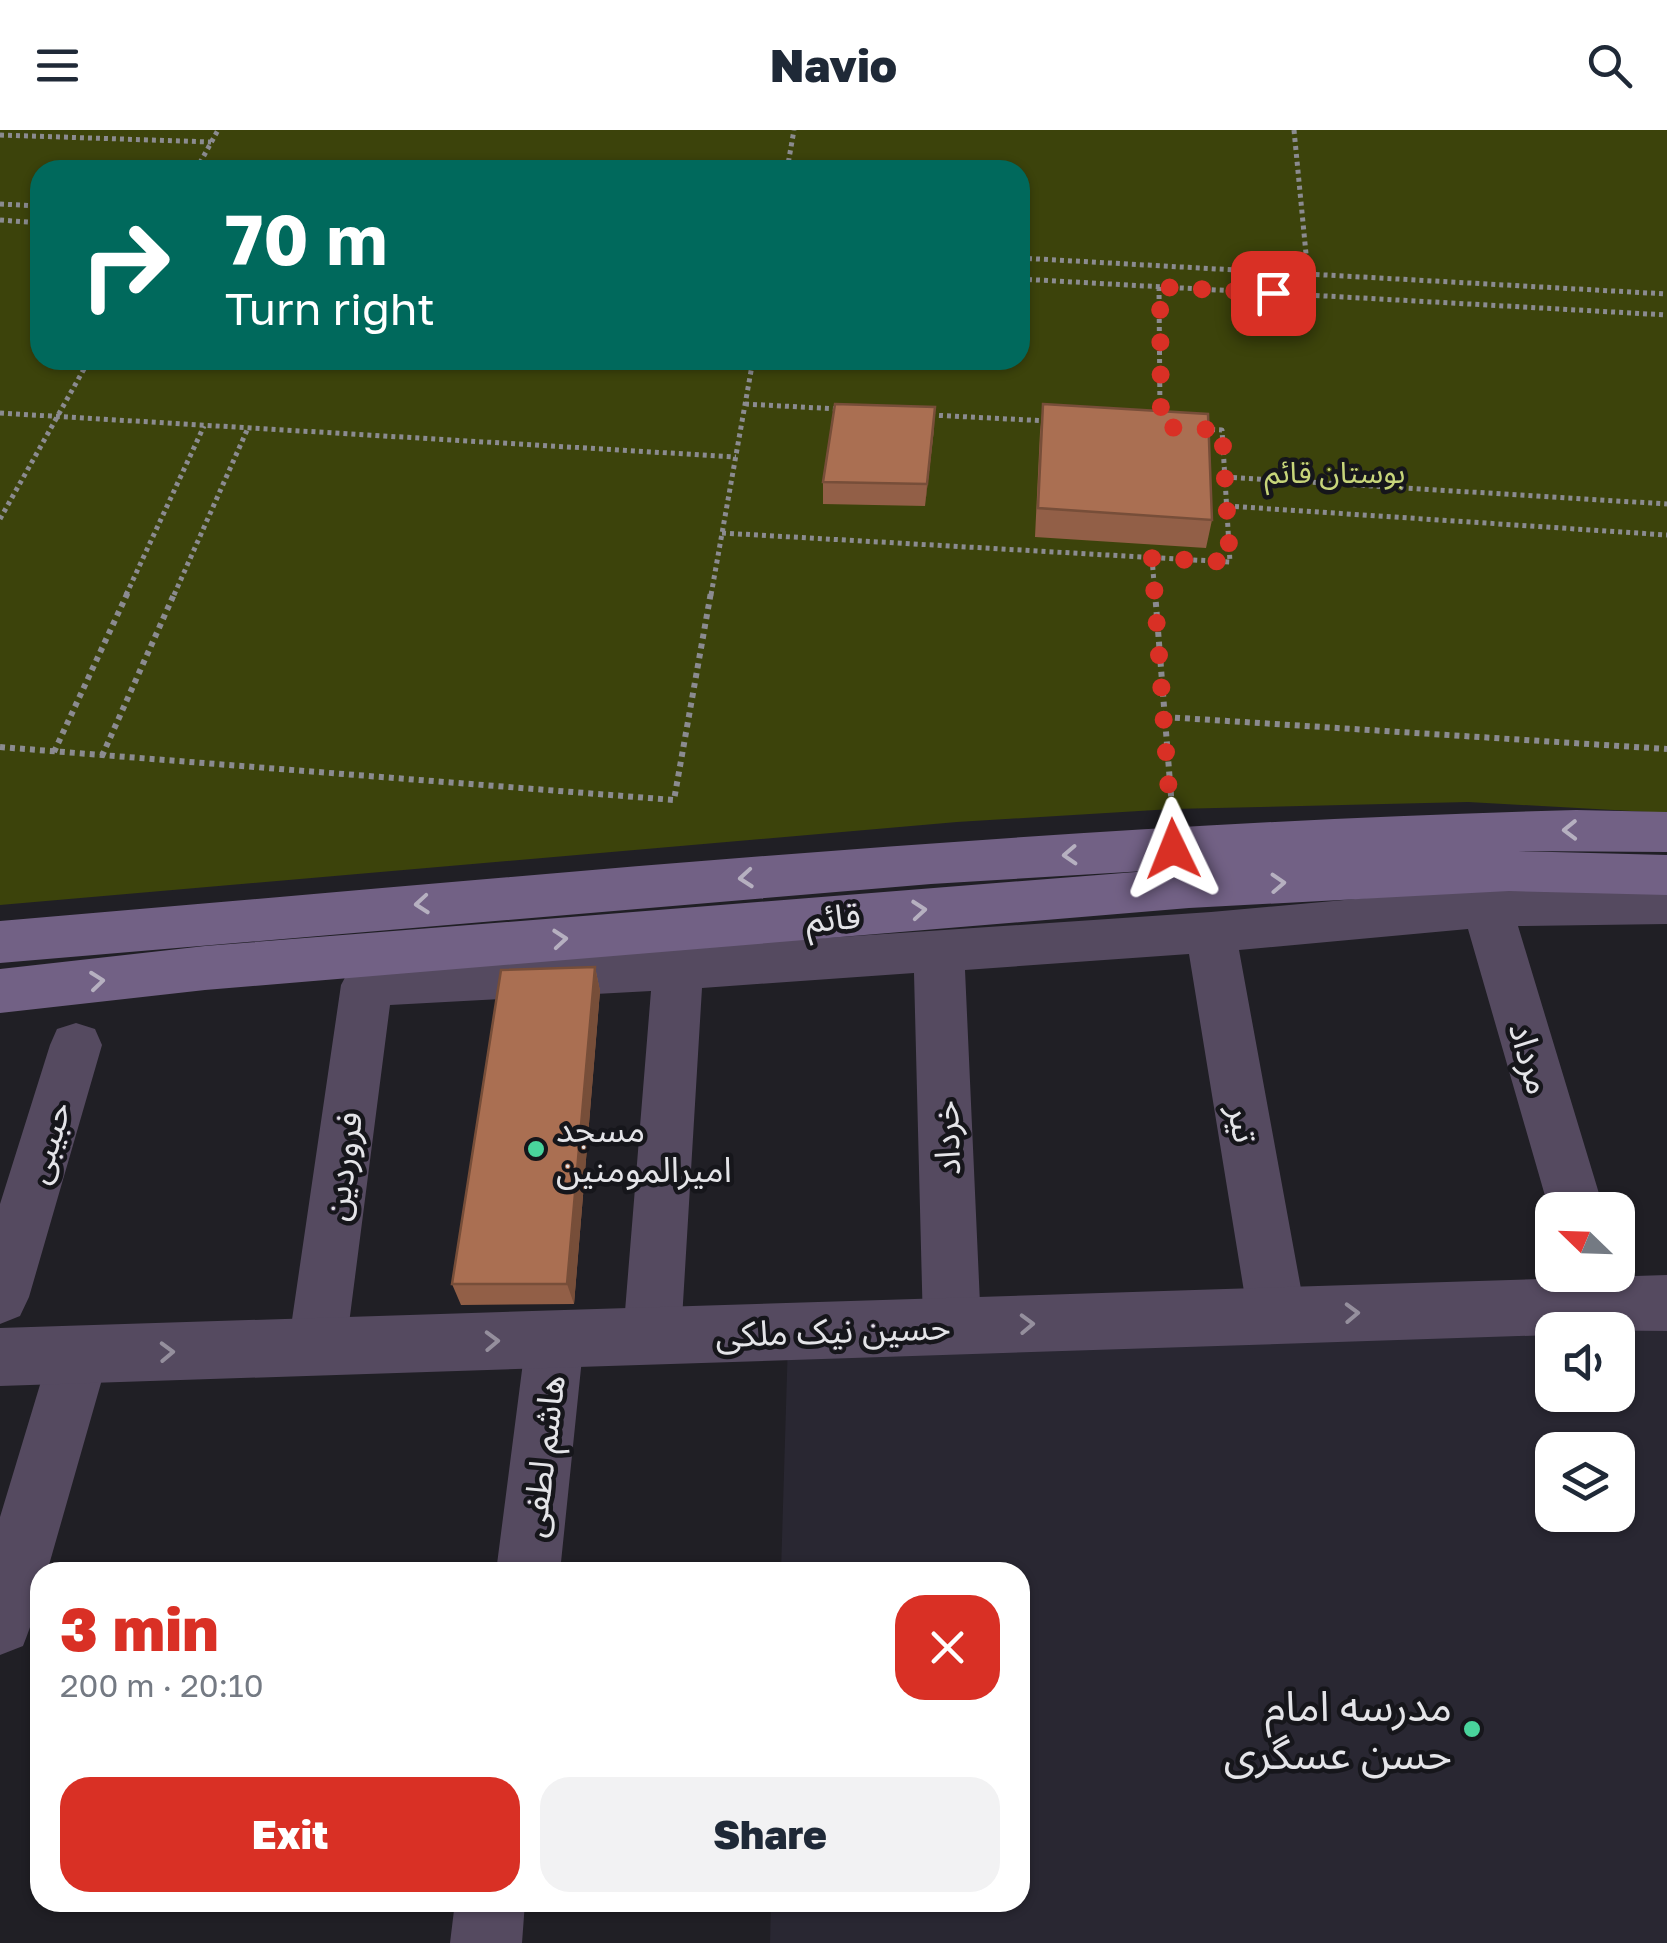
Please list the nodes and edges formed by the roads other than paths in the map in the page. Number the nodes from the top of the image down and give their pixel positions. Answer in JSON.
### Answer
{"nodes":[{"id":1,"x":1667,"y":832,"type":"edge"},
{"id":2,"x":1667,"y":875,"type":"edge"},
{"id":3,"x":1667,"y":904,"type":"edge"},
{"id":4,"x":1487,"y":907,"type":"junction"},
{"id":5,"x":1211,"y":932,"type":"junction"},
{"id":6,"x":0,"y":942,"type":"edge"},
{"id":7,"x":939,"y":950,"type":"junction"},
{"id":8,"x":678,"y":969,"type":"junction"},
{"id":9,"x":0,"y":991,"type":"edge"},
{"id":10,"x":76,"y":1044,"type":"dead end"},
{"id":11,"x":1571,"y":1192,"type":"edge"},
{"id":12,"x":1574,"y":1292,"type":"edge"},
{"id":13,"x":1609,"y":1292,"type":"edge"},
{"id":14,"x":0,"y":1296,"type":"edge"},
{"id":15,"x":1667,"y":1303,"type":"edge"},
{"id":16,"x":1277,"y":1316,"type":"junction"},
{"id":17,"x":952,"y":1326,"type":"junction"},
{"id":18,"x":652,"y":1336,"type":"junction"},
{"id":19,"x":555,"y":1339,"type":"junction"},
{"id":20,"x":317,"y":1347,"type":"junction"},
{"id":21,"x":79,"y":1354,"type":"junction"},
{"id":22,"x":0,"y":1357,"type":"edge"},
{"id":23,"x":529,"y":1562,"type":"edge"},
{"id":24,"x":0,"y":1624,"type":"edge"},
{"id":25,"x":489,"y":1912,"type":"edge"},
{"id":26,"x":486,"y":1943,"type":"edge"}],
"edges":[{"from":1,"to":6,"type":"main road","name":"قائم","one_way":true},
{"from":9,"to":2,"type":"main road","name":"قائم","one_way":true},
{"from":3,"to":4,"type":"street"},
{"from":4,"to":5,"type":"street"},
{"from":4,"to":11,"type":"street","name":"مرداد"},
{"from":5,"to":7,"type":"street"},
{"from":5,"to":16,"type":"street","name":"تیر"},
{"from":7,"to":8,"type":"street"},
{"from":7,"to":17,"type":"street","name":"خرداد"},
{"from":8,"to":18,"type":"street"},
{"from":8,"to":20,"type":"street","name":"فروردین"},
{"from":10,"to":14,"type":"street","name":"حبیبی"},
{"from":16,"to":12,"type":"street","name":"حسین نیک ملکی","one_way":true},
{"from":13,"to":15,"type":"street","name":"حسین نیک ملکی"},
{"from":17,"to":16,"type":"street","name":"حسین نیک ملکی","one_way":true},
{"from":17,"to":18,"type":"street","name":"حسین نیک ملکی"},
{"from":18,"to":19,"type":"street","name":"حسین نیک ملکی"},
{"from":20,"to":19,"type":"street","name":"حسین نیک ملکی","one_way":true},
{"from":19,"to":23,"type":"street","name":"هاشم لطفی"},
{"from":21,"to":20,"type":"street","name":"حسین نیک ملکی","one_way":true},
{"from":21,"to":22,"type":"street","name":"حسین نیک ملکی"},
{"from":21,"to":24,"type":"street"},
{"from":25,"to":26,"type":"street"}]}
